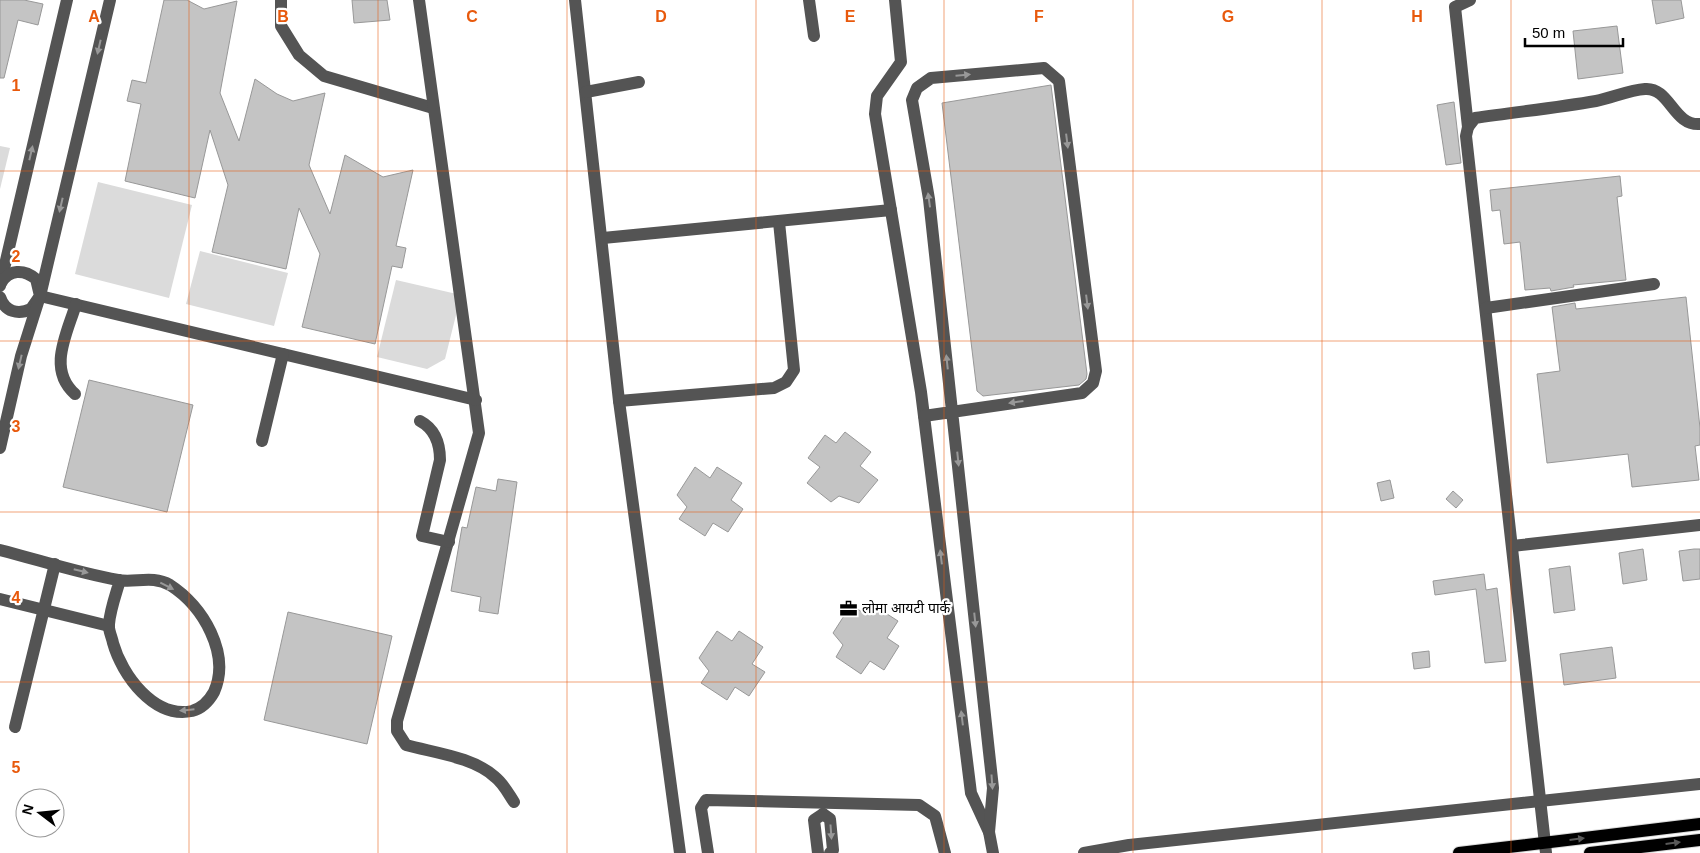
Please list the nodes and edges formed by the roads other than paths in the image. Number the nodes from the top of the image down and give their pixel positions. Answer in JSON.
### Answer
{"nodes":[{"id":1,"x":68,"y":0,"type":"edge"},
{"id":2,"x":110,"y":0,"type":"edge"},
{"id":3,"x":281,"y":0,"type":"edge"},
{"id":4,"x":419,"y":0,"type":"edge"},
{"id":5,"x":575,"y":0,"type":"edge"},
{"id":6,"x":809,"y":0,"type":"edge"},
{"id":7,"x":895,"y":0,"type":"edge"},
{"id":8,"x":1470,"y":0,"type":"edge"},
{"id":9,"x":814,"y":36,"type":"dead end"},
{"id":10,"x":639,"y":82,"type":"dead end"},
{"id":11,"x":586,"y":92,"type":"junction"},
{"id":12,"x":433,"y":108,"type":"junction"},
{"id":13,"x":1700,"y":124,"type":"edge"},
{"id":14,"x":1468,"y":127,"type":"junction"},
{"id":15,"x":892,"y":210,"type":"junction"},
{"id":16,"x":779,"y":222,"type":"junction"},
{"id":17,"x":603,"y":238,"type":"junction"},
{"id":18,"x":1654,"y":284,"type":"dead end"},
{"id":19,"x":0,"y":286,"type":"edge"},
{"id":20,"x":40,"y":296,"type":"junction"},
{"id":21,"x":0,"y":297,"type":"edge"},
{"id":22,"x":76,"y":304,"type":"junction"},
{"id":23,"x":1486,"y":308,"type":"junction"},
{"id":24,"x":283,"y":354,"type":"junction"},
{"id":25,"x":75,"y":394,"type":"dead end"},
{"id":26,"x":476,"y":400,"type":"junction"},
{"id":27,"x":619,"y":401,"type":"junction"},
{"id":28,"x":952,"y":410,"type":"junction"},
{"id":29,"x":924,"y":416,"type":"junction"},
{"id":30,"x":420,"y":421,"type":"dead end"},
{"id":31,"x":262,"y":441,"type":"dead end"},
{"id":32,"x":0,"y":448,"type":"edge"},
{"id":33,"x":1700,"y":526,"type":"edge"},
{"id":34,"x":449,"y":542,"type":"junction"},
{"id":35,"x":1512,"y":546,"type":"junction"},
{"id":36,"x":0,"y":550,"type":"edge"},
{"id":37,"x":55,"y":564,"type":"junction"},
{"id":38,"x":120,"y":580,"type":"junction"},
{"id":39,"x":0,"y":599,"type":"edge"},
{"id":40,"x":44,"y":610,"type":"junction"},
{"id":41,"x":109,"y":626,"type":"junction"},
{"id":42,"x":15,"y":727,"type":"dead end"},
{"id":43,"x":1700,"y":784,"type":"edge"},
{"id":44,"x":514,"y":802,"type":"dead end"},
{"id":45,"x":1540,"y":802,"type":"junction"},
{"id":46,"x":823,"y":808,"type":"junction"},
{"id":47,"x":1700,"y":824,"type":"edge"},
{"id":48,"x":989,"y":832,"type":"junction"},
{"id":49,"x":1700,"y":840,"type":"edge"},
{"id":50,"x":1545,"y":848,"type":"edge"},
{"id":51,"x":680,"y":853,"type":"edge"},
{"id":52,"x":708,"y":853,"type":"edge"},
{"id":53,"x":818,"y":853,"type":"edge"},
{"id":54,"x":830,"y":853,"type":"edge"},
{"id":55,"x":945,"y":853,"type":"edge"},
{"id":56,"x":993,"y":853,"type":"edge"},
{"id":57,"x":1084,"y":853,"type":"edge"},
{"id":58,"x":1459,"y":853,"type":"edge"},
{"id":59,"x":1590,"y":853,"type":"edge"}],
"edges":[{"from":19,"to":1,"type":"street","one_way":true},
{"from":2,"to":20,"type":"street","one_way":true},
{"from":3,"to":12,"type":"street"},
{"from":4,"to":12,"type":"street"},
{"from":5,"to":11,"type":"street"},
{"from":6,"to":9,"type":"street"},
{"from":7,"to":15,"type":"street"},
{"from":8,"to":14,"type":"street"},
{"from":10,"to":11,"type":"street"},
{"from":11,"to":17,"type":"street"},
{"from":12,"to":26,"type":"street"},
{"from":13,"to":14,"type":"street"},
{"from":14,"to":23,"type":"street"},
{"from":15,"to":16,"type":"street"},
{"from":15,"to":29,"type":"street"},
{"from":16,"to":17,"type":"street"},
{"from":16,"to":27,"type":"street"},
{"from":17,"to":27,"type":"street"},
{"from":18,"to":23,"type":"street"},
{"from":19,"to":20,"type":"street"},
{"from":20,"to":21,"type":"street"},
{"from":20,"to":22,"type":"street"},
{"from":20,"to":32,"type":"street","one_way":true},
{"from":22,"to":24,"type":"street"},
{"from":22,"to":25,"type":"street"},
{"from":23,"to":35,"type":"street"},
{"from":24,"to":26,"type":"street"},
{"from":24,"to":31,"type":"street"},
{"from":26,"to":34,"type":"street"},
{"from":27,"to":51,"type":"street"},
{"from":28,"to":28,"type":"street","one_way":true},
{"from":28,"to":29,"type":"street"},
{"from":28,"to":48,"type":"street","one_way":true},
{"from":48,"to":29,"type":"street","one_way":true},
{"from":30,"to":34,"type":"street"},
{"from":33,"to":35,"type":"street"},
{"from":34,"to":44,"type":"street"},
{"from":35,"to":45,"type":"street"},
{"from":36,"to":37,"type":"street"},
{"from":37,"to":38,"type":"street","one_way":true},
{"from":37,"to":40,"type":"street"},
{"from":38,"to":41,"type":"street"},
{"from":38,"to":41,"type":"street","one_way":true},
{"from":39,"to":40,"type":"street"},
{"from":40,"to":41,"type":"street"},
{"from":40,"to":42,"type":"street"},
{"from":43,"to":45,"type":"street"},
{"from":45,"to":50,"type":"street"},
{"from":45,"to":57,"type":"street"},
{"from":46,"to":52,"type":"street"},
{"from":46,"to":53,"type":"street"},
{"from":46,"to":54,"type":"street","one_way":true},
{"from":46,"to":55,"type":"street"},
{"from":50,"to":47,"type":"main road","one_way":true},
{"from":48,"to":56,"type":"street"},
{"from":59,"to":49,"type":"main road","one_way":true},
{"from":50,"to":58,"type":"main road"}]}
